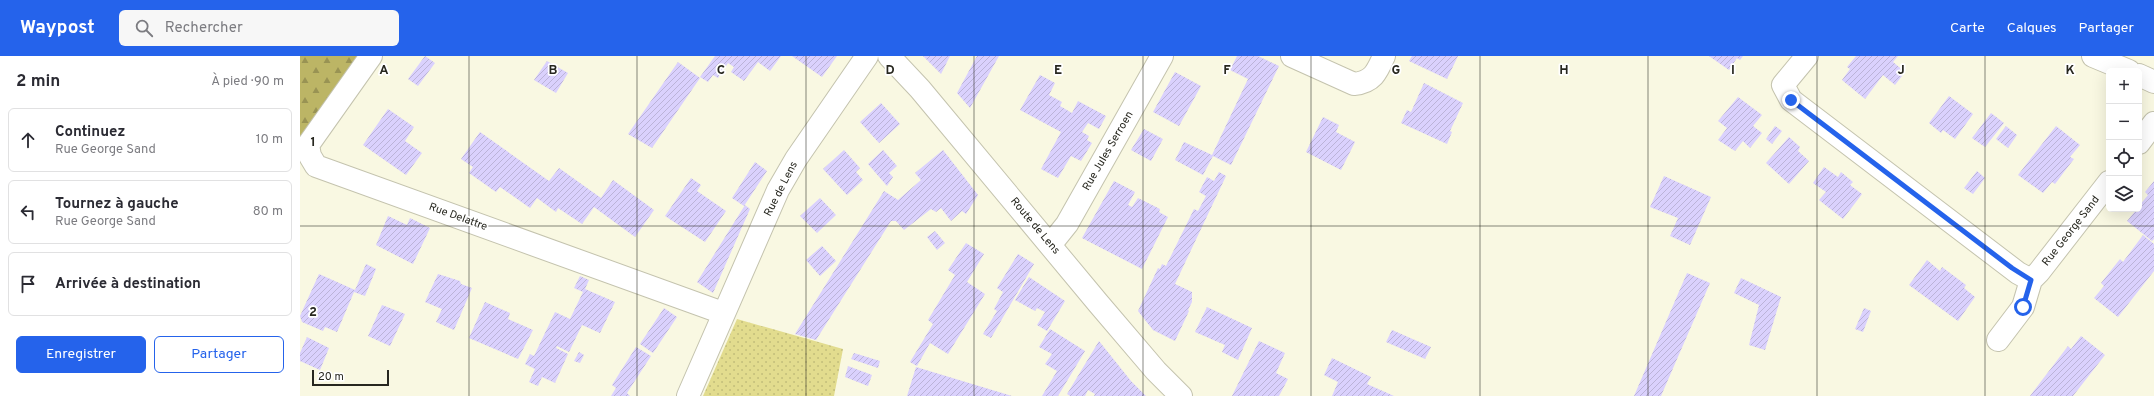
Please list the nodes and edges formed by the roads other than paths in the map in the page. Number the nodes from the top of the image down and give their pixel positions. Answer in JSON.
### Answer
{"nodes":[{"id":1,"x":371,"y":56,"type":"edge"},
{"id":2,"x":867,"y":56,"type":"edge"},
{"id":3,"x":888,"y":56,"type":"edge"},
{"id":4,"x":1162,"y":56,"type":"edge"},
{"id":5,"x":1292,"y":56,"type":"edge"},
{"id":6,"x":1384,"y":56,"type":"edge"},
{"id":7,"x":1807,"y":56,"type":"edge"},
{"id":8,"x":2093,"y":56,"type":"edge"},
{"id":9,"x":2122,"y":68,"type":"edge"},
{"id":10,"x":2142,"y":76,"type":"edge"},
{"id":11,"x":2154,"y":82,"type":"edge"},
{"id":12,"x":2154,"y":123,"type":"edge"},
{"id":13,"x":2141,"y":140,"type":"edge"},
{"id":14,"x":2106,"y":186,"type":"edge"},
{"id":15,"x":1051,"y":244,"type":"junction"},
{"id":16,"x":2031,"y":280,"type":"junction"},
{"id":17,"x":723,"y":313,"type":"junction"},
{"id":18,"x":1998,"y":340,"type":"dead end"},
{"id":19,"x":688,"y":396,"type":"edge"},
{"id":20,"x":1181,"y":396,"type":"edge"}],
"edges":[{"from":1,"to":17,"type":"street","name":"Rue Delattre"},
{"from":2,"to":17,"type":"street","name":"Rue de Lens"},
{"from":3,"to":15,"type":"street","name":"Route de Lens"},
{"from":4,"to":15,"type":"street","name":"Rue Jules Serroen"},
{"from":5,"to":6,"type":"street"},
{"from":7,"to":16,"type":"street"},
{"from":8,"to":9,"type":"street"},
{"from":10,"to":11,"type":"street"},
{"from":12,"to":13,"type":"street"},
{"from":14,"to":16,"type":"street","name":"Rue George Sand"},
{"from":15,"to":20,"type":"street","name":"Route de Lens"},
{"from":16,"to":18,"type":"street","name":"Rue George Sand"},
{"from":17,"to":19,"type":"street","name":"Rue de Lens"}]}
